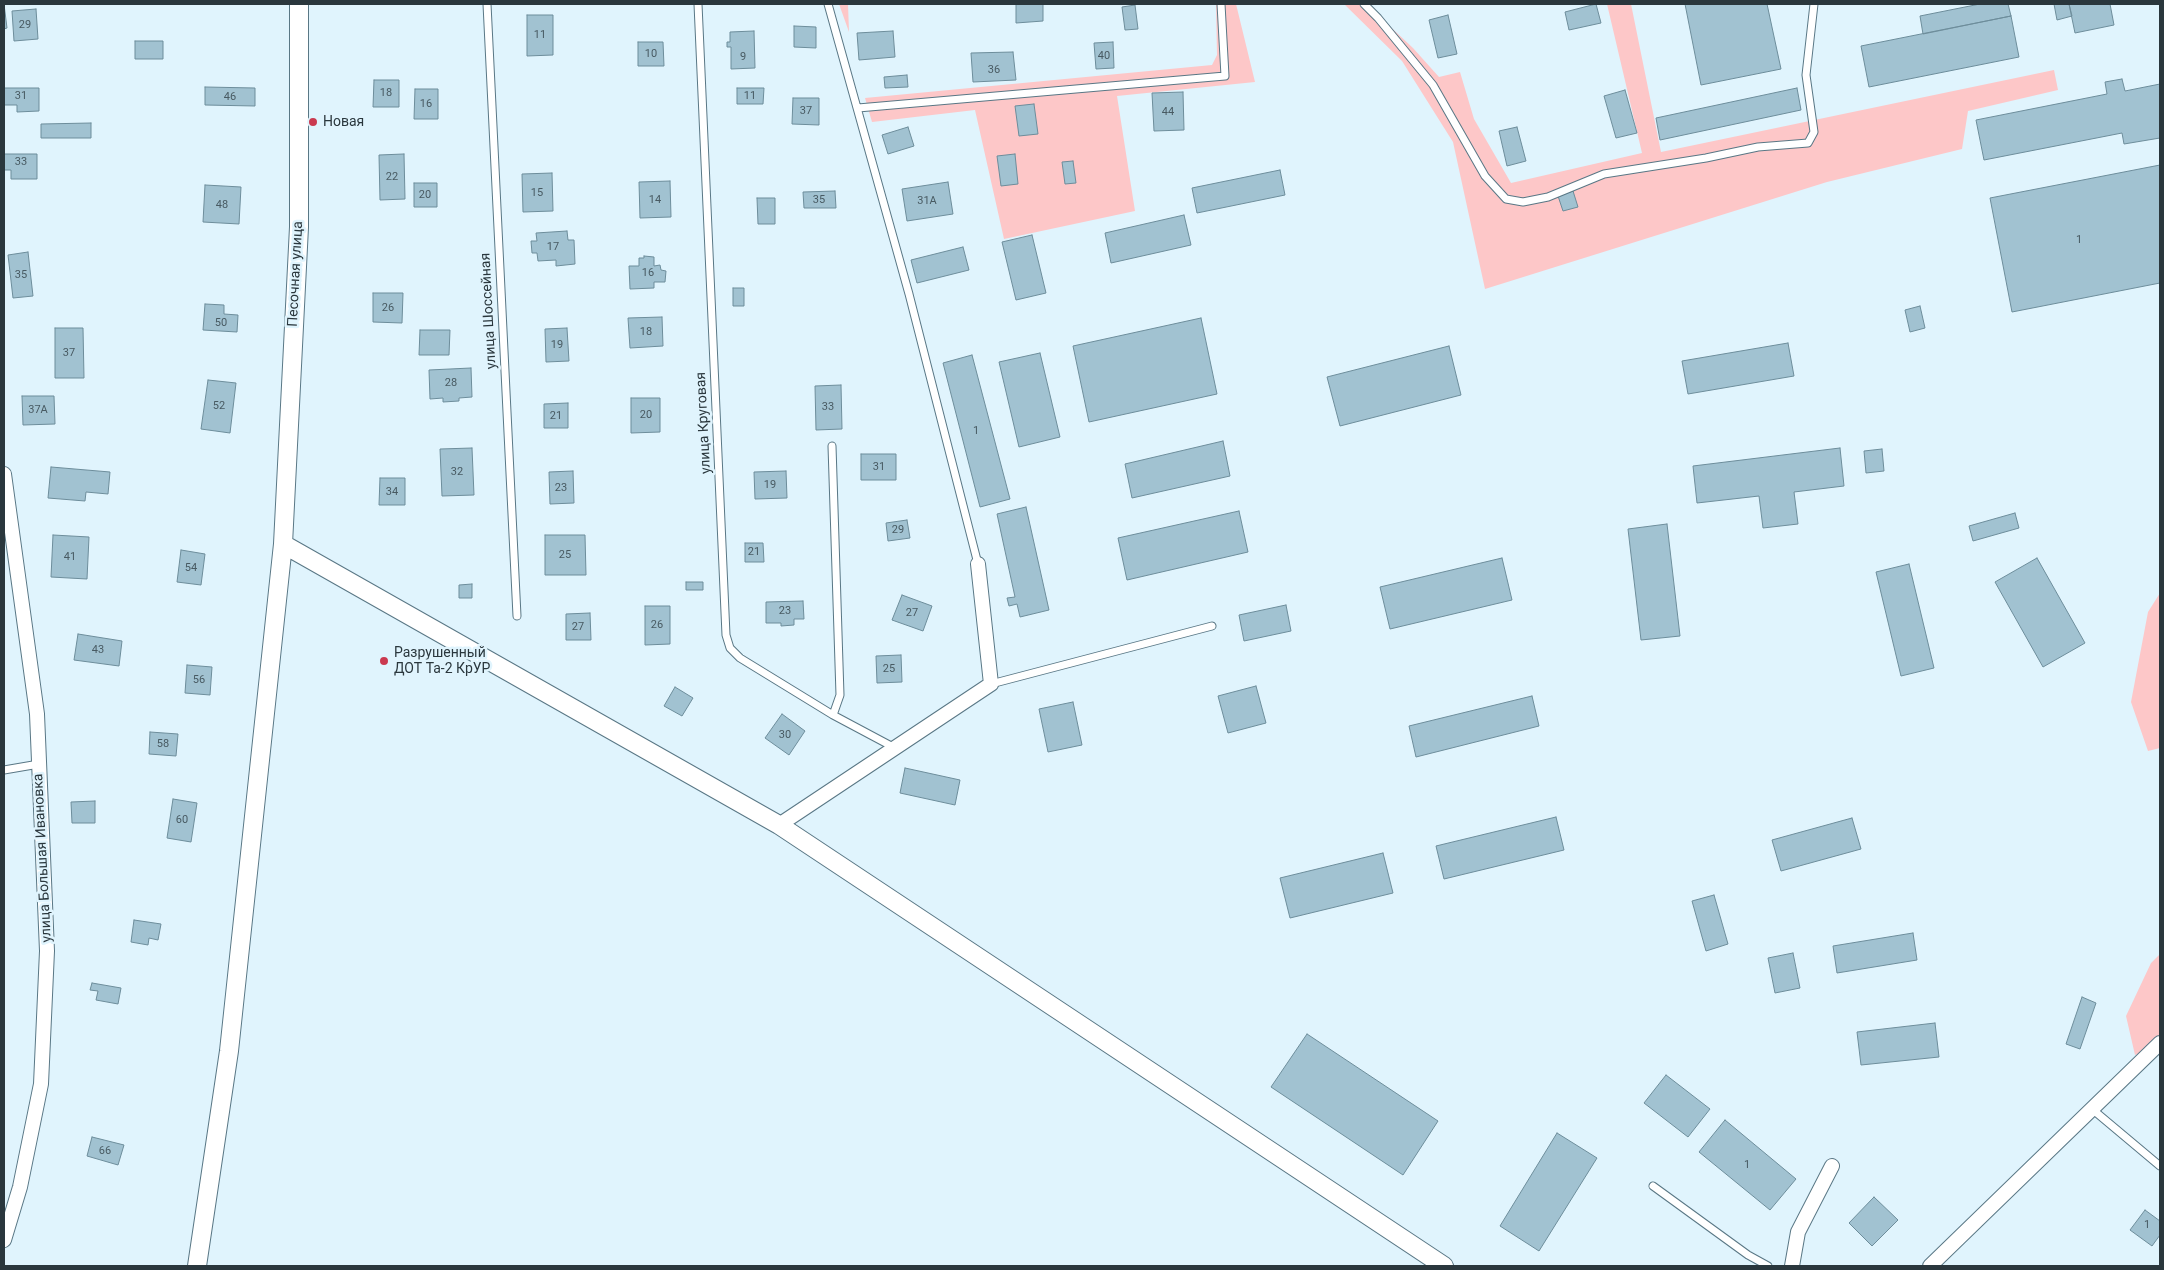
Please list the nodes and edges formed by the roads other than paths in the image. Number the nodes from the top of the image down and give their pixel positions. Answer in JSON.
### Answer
{"nodes":[{"id":1,"x":299,"y":4,"type":"edge"},
{"id":2,"x":487,"y":4,"type":"edge"},
{"id":3,"x":698,"y":4,"type":"edge"},
{"id":4,"x":828,"y":4,"type":"edge"},
{"id":5,"x":1221,"y":4,"type":"edge"},
{"id":6,"x":1364,"y":4,"type":"edge"},
{"id":7,"x":1814,"y":4,"type":"edge"},
{"id":8,"x":858,"y":108,"type":"junction"},
{"id":9,"x":832,"y":446,"type":"dead end"},
{"id":10,"x":4,"y":474,"type":"edge"},
{"id":11,"x":283,"y":544,"type":"junction"},
{"id":12,"x":978,"y":564,"type":"joint"},
{"id":13,"x":517,"y":616,"type":"dead end"},
{"id":14,"x":1212,"y":626,"type":"dead end"},
{"id":15,"x":991,"y":684,"type":"junction"},
{"id":16,"x":833,"y":716,"type":"junction"},
{"id":17,"x":895,"y":748,"type":"junction"},
{"id":18,"x":39,"y":764,"type":"junction"},
{"id":19,"x":4,"y":770,"type":"edge"},
{"id":20,"x":778,"y":825,"type":"junction"},
{"id":21,"x":2160,"y":1043,"type":"edge"},
{"id":22,"x":2092,"y":1109,"type":"junction"},
{"id":23,"x":1832,"y":1166,"type":"dead end"},
{"id":24,"x":2160,"y":1166,"type":"edge"},
{"id":25,"x":1653,"y":1186,"type":"dead end"},
{"id":26,"x":4,"y":1240,"type":"edge"},
{"id":27,"x":197,"y":1266,"type":"edge"},
{"id":28,"x":1444,"y":1266,"type":"edge"},
{"id":29,"x":1768,"y":1266,"type":"edge"},
{"id":30,"x":1792,"y":1266,"type":"edge"},
{"id":31,"x":1930,"y":1266,"type":"edge"}],
"edges":[{"from":1,"to":11,"type":"street","name":"Песочная улица"},
{"from":2,"to":13,"type":"lane","name":"улица Шоссейная"},
{"from":3,"to":16,"type":"lane","name":"улица Круговая"},
{"from":4,"to":8,"type":"lane"},
{"from":5,"to":8,"type":"lane"},
{"from":6,"to":7,"type":"lane"},
{"from":8,"to":12,"type":"lane"},
{"from":9,"to":16,"type":"lane"},
{"from":10,"to":18,"type":"street","name":"улица Большая Ивановка"},
{"from":11,"to":20,"type":"street"},
{"from":11,"to":27,"type":"street","name":"Песочная улица"},
{"from":12,"to":15,"type":"street"},
{"from":14,"to":15,"type":"lane"},
{"from":15,"to":17,"type":"street"},
{"from":16,"to":17,"type":"lane","name":"улица Круговая"},
{"from":17,"to":20,"type":"street"},
{"from":18,"to":19,"type":"lane"},
{"from":18,"to":26,"type":"street","name":"улица Большая Ивановка"},
{"from":20,"to":28,"type":"street"},
{"from":21,"to":22,"type":"street"},
{"from":22,"to":24,"type":"lane"},
{"from":22,"to":31,"type":"street"},
{"from":23,"to":30,"type":"street"},
{"from":25,"to":29,"type":"lane"}]}
